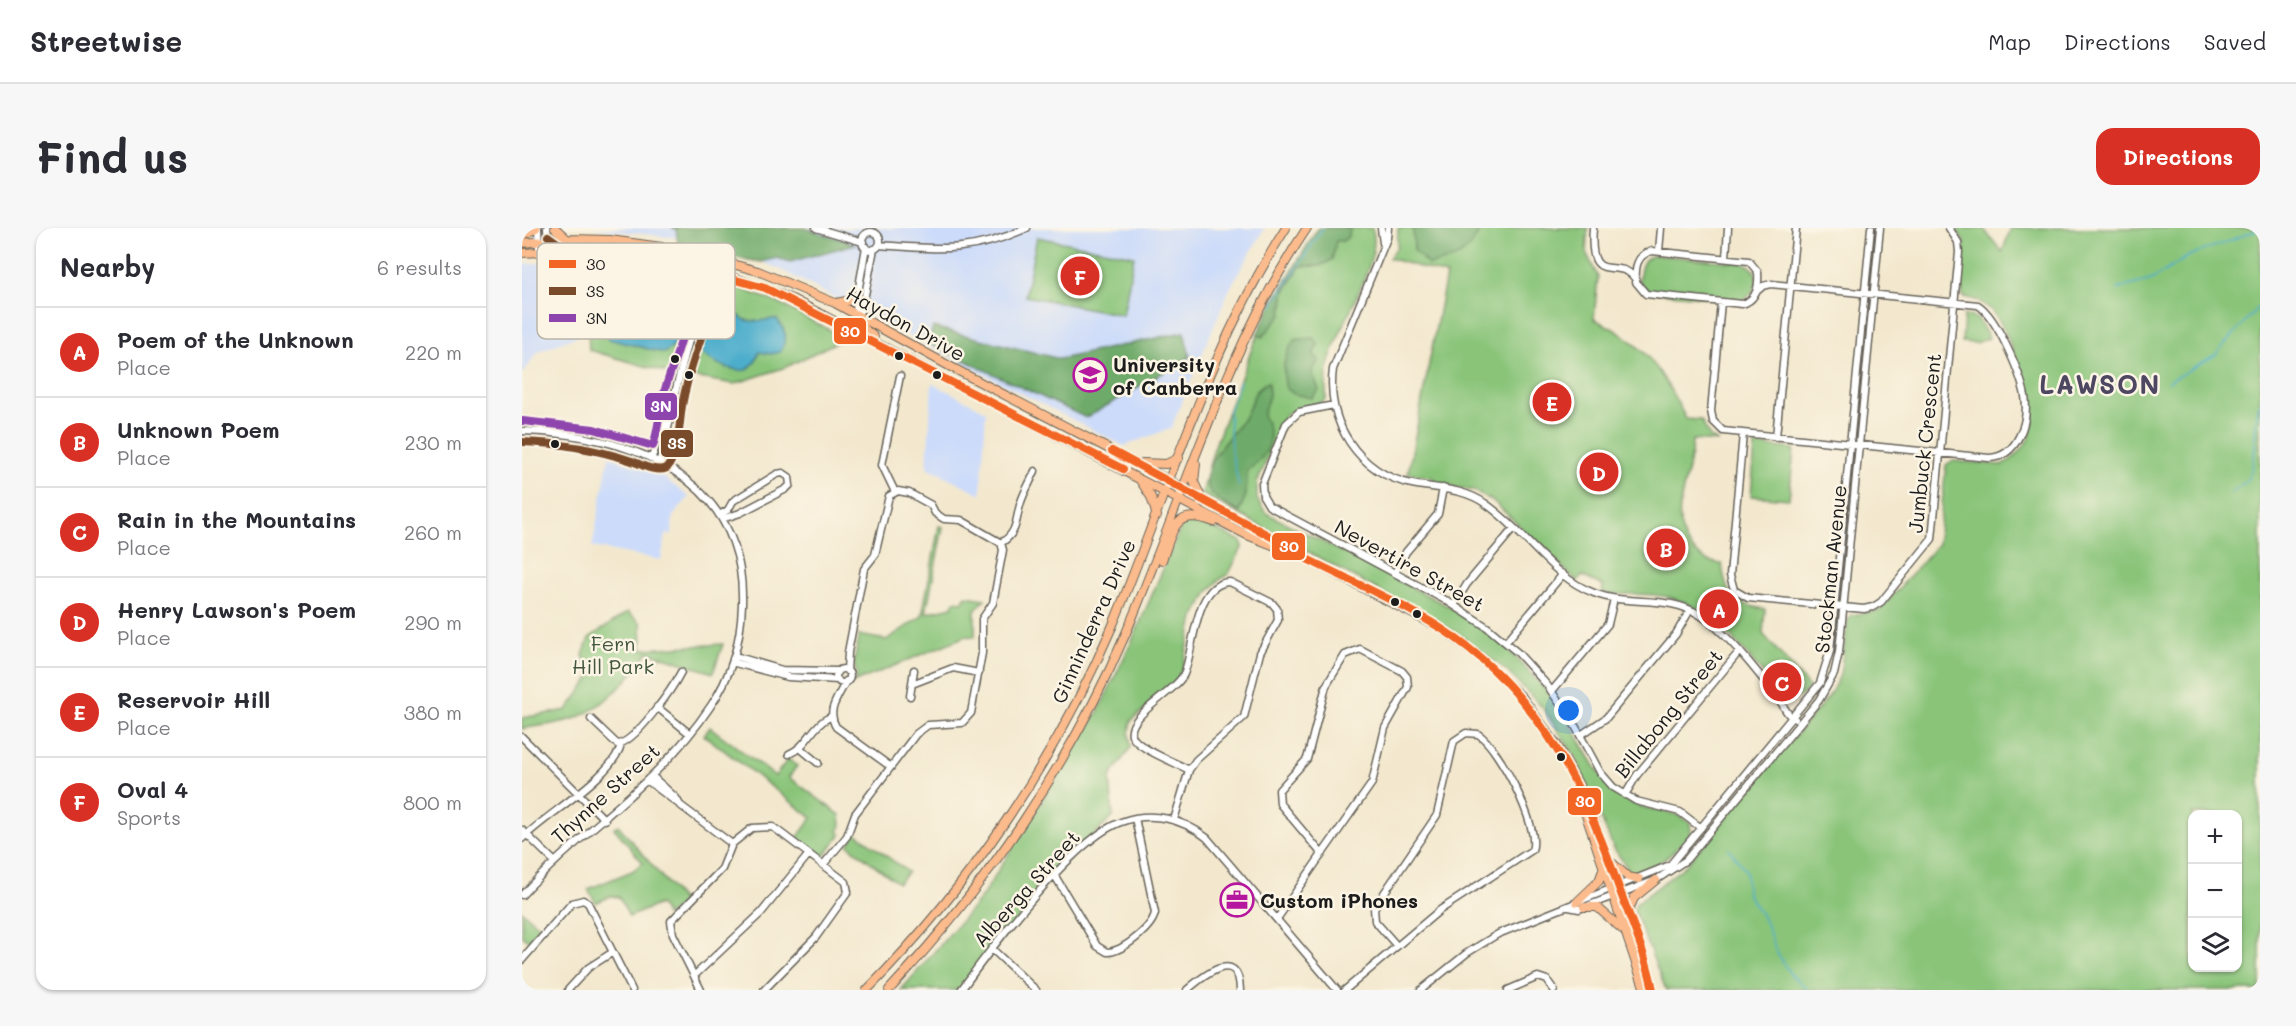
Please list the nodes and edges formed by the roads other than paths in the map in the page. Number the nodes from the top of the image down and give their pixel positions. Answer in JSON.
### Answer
{"nodes":[{"id":1,"x":527,"y":228,"type":"edge"},
{"id":2,"x":537,"y":228,"type":"edge"},
{"id":3,"x":547,"y":228,"type":"edge"},
{"id":4,"x":555,"y":228,"type":"edge"},
{"id":5,"x":816,"y":228,"type":"edge"},
{"id":6,"x":1027,"y":228,"type":"edge"},
{"id":7,"x":1286,"y":228,"type":"edge"},
{"id":8,"x":1306,"y":228,"type":"edge"},
{"id":9,"x":1381,"y":228,"type":"edge"},
{"id":10,"x":1388,"y":228,"type":"edge"},
{"id":11,"x":1593,"y":228,"type":"edge"},
{"id":12,"x":1661,"y":228,"type":"edge"},
{"id":13,"x":1728,"y":228,"type":"edge"},
{"id":14,"x":1796,"y":228,"type":"edge"},
{"id":15,"x":1871,"y":228,"type":"edge"},
{"id":16,"x":1880,"y":228,"type":"edge"},
{"id":17,"x":1950,"y":228,"type":"edge"},
{"id":18,"x":522,"y":234,"type":"edge"},
{"id":19,"x":879,"y":236,"type":"junction"},
{"id":20,"x":568,"y":239,"type":"junction"},
{"id":21,"x":548,"y":240,"type":"junction"},
{"id":22,"x":539,"y":241,"type":"junction"},
{"id":23,"x":864,"y":242,"type":"junction"},
{"id":24,"x":522,"y":243,"type":"edge"},
{"id":25,"x":548,"y":243,"type":"edge"},
{"id":26,"x":632,"y":243,"type":"edge"},
{"id":27,"x":1383,"y":243,"type":"junction"},
{"id":28,"x":900,"y":246,"type":"junction"},
{"id":29,"x":877,"y":247,"type":"junction"},
{"id":30,"x":1659,"y":251,"type":"junction"},
{"id":31,"x":537,"y":252,"type":"edge"},
{"id":32,"x":522,"y":253,"type":"edge"},
{"id":33,"x":1726,"y":258,"type":"junction"},
{"id":34,"x":1637,"y":263,"type":"junction"},
{"id":35,"x":735,"y":264,"type":"edge"},
{"id":36,"x":1624,"y":270,"type":"junction"},
{"id":37,"x":1758,"y":274,"type":"junction"},
{"id":38,"x":735,"y":277,"type":"edge"},
{"id":39,"x":738,"y":278,"type":"junction"},
{"id":40,"x":735,"y":279,"type":"edge"},
{"id":41,"x":1636,"y":280,"type":"junction"},
{"id":42,"x":1771,"y":284,"type":"junction"},
{"id":43,"x":1790,"y":286,"type":"junction"},
{"id":44,"x":1757,"y":291,"type":"junction"},
{"id":45,"x":1864,"y":293,"type":"junction"},
{"id":46,"x":1873,"y":294,"type":"junction"},
{"id":47,"x":857,"y":299,"type":"junction"},
{"id":48,"x":1721,"y":302,"type":"junction"},
{"id":49,"x":1955,"y":302,"type":"junction"},
{"id":50,"x":835,"y":303,"type":"junction"},
{"id":51,"x":857,"y":315,"type":"junction"},
{"id":52,"x":836,"y":322,"type":"junction"},
{"id":53,"x":690,"y":339,"type":"edge"},
{"id":54,"x":896,"y":353,"type":"junction"},
{"id":55,"x":900,"y":376,"type":"dead end"},
{"id":56,"x":672,"y":404,"type":"junction"},
{"id":57,"x":1334,"y":405,"type":"junction"},
{"id":58,"x":522,"y":431,"type":"edge"},
{"id":59,"x":1743,"y":434,"type":"junction"},
{"id":60,"x":1776,"y":438,"type":"junction"},
{"id":61,"x":1850,"y":445,"type":"junction"},
{"id":62,"x":1859,"y":445,"type":"junction"},
{"id":63,"x":1199,"y":451,"type":"junction"},
{"id":64,"x":1940,"y":453,"type":"junction"},
{"id":65,"x":652,"y":457,"type":"junction"},
{"id":66,"x":1127,"y":458,"type":"junction"},
{"id":67,"x":1179,"y":458,"type":"junction"},
{"id":68,"x":660,"y":460,"type":"junction"},
{"id":69,"x":1035,"y":471,"type":"dead end"},
{"id":70,"x":1135,"y":476,"type":"junction"},
{"id":71,"x":1170,"y":481,"type":"junction"},
{"id":72,"x":1184,"y":488,"type":"junction"},
{"id":73,"x":1443,"y":488,"type":"junction"},
{"id":74,"x":753,"y":489,"type":"junction"},
{"id":75,"x":1166,"y":491,"type":"junction"},
{"id":76,"x":895,"y":492,"type":"junction"},
{"id":77,"x":1201,"y":497,"type":"junction"},
{"id":78,"x":1180,"y":498,"type":"junction"},
{"id":79,"x":760,"y":502,"type":"junction"},
{"id":80,"x":1157,"y":516,"type":"junction"},
{"id":81,"x":720,"y":517,"type":"junction"},
{"id":82,"x":1514,"y":528,"type":"junction"},
{"id":83,"x":1246,"y":535,"type":"junction"},
{"id":84,"x":1001,"y":543,"type":"junction"},
{"id":85,"x":1301,"y":556,"type":"junction"},
{"id":86,"x":1395,"y":573,"type":"junction"},
{"id":87,"x":1563,"y":574,"type":"junction"},
{"id":88,"x":1614,"y":599,"type":"junction"},
{"id":89,"x":1454,"y":605,"type":"junction"},
{"id":90,"x":1839,"y":606,"type":"junction"},
{"id":91,"x":1690,"y":610,"type":"junction"},
{"id":92,"x":1125,"y":635,"type":"junction"},
{"id":93,"x":1506,"y":642,"type":"junction"},
{"id":94,"x":1738,"y":653,"type":"junction"},
{"id":95,"x":733,"y":659,"type":"junction"},
{"id":96,"x":842,"y":670,"type":"junction"},
{"id":97,"x":914,"y":670,"type":"dead end"},
{"id":98,"x":681,"y":672,"type":"dead end"},
{"id":99,"x":781,"y":673,"type":"junction"},
{"id":100,"x":979,"y":673,"type":"junction"},
{"id":101,"x":841,"y":680,"type":"junction"},
{"id":102,"x":912,"y":684,"type":"junction"},
{"id":103,"x":1552,"y":691,"type":"junction"},
{"id":104,"x":910,"y":696,"type":"dead end"},
{"id":105,"x":1780,"y":701,"type":"junction"},
{"id":106,"x":657,"y":707,"type":"junction"},
{"id":107,"x":1798,"y":711,"type":"junction"},
{"id":108,"x":830,"y":717,"type":"junction"},
{"id":109,"x":1792,"y":718,"type":"junction"},
{"id":110,"x":591,"y":719,"type":"dead end"},
{"id":111,"x":1802,"y":720,"type":"junction"},
{"id":112,"x":690,"y":734,"type":"junction"},
{"id":113,"x":1581,"y":735,"type":"junction"},
{"id":114,"x":522,"y":737,"type":"edge"},
{"id":115,"x":621,"y":744,"type":"junction"},
{"id":116,"x":801,"y":749,"type":"junction"},
{"id":117,"x":789,"y":754,"type":"dead end"},
{"id":118,"x":818,"y":763,"type":"dead end"},
{"id":119,"x":891,"y":767,"type":"junction"},
{"id":120,"x":1190,"y":770,"type":"junction"},
{"id":121,"x":1575,"y":778,"type":"junction"},
{"id":122,"x":650,"y":779,"type":"junction"},
{"id":123,"x":578,"y":793,"type":"junction"},
{"id":124,"x":1625,"y":795,"type":"junction"},
{"id":125,"x":1135,"y":818,"type":"junction"},
{"id":126,"x":605,"y":820,"type":"junction"},
{"id":127,"x":1174,"y":820,"type":"junction"},
{"id":128,"x":1701,"y":828,"type":"junction"},
{"id":129,"x":524,"y":834,"type":"edge"},
{"id":130,"x":732,"y":844,"type":"junction"},
{"id":131,"x":809,"y":854,"type":"junction"},
{"id":132,"x":1322,"y":854,"type":"junction"},
{"id":133,"x":1609,"y":860,"type":"junction"},
{"id":134,"x":555,"y":862,"type":"junction"},
{"id":135,"x":823,"y":865,"type":"junction"},
{"id":136,"x":1603,"y":870,"type":"junction"},
{"id":137,"x":1055,"y":876,"type":"junction"},
{"id":138,"x":1639,"y":879,"type":"junction"},
{"id":139,"x":1656,"y":880,"type":"junction"},
{"id":140,"x":1620,"y":890,"type":"junction"},
{"id":141,"x":1611,"y":893,"type":"junction"},
{"id":142,"x":522,"y":895,"type":"edge"},
{"id":143,"x":1580,"y":904,"type":"junction"},
{"id":144,"x":1628,"y":914,"type":"junction"},
{"id":145,"x":1277,"y":919,"type":"junction"},
{"id":146,"x":1623,"y":930,"type":"junction"},
{"id":147,"x":1397,"y":946,"type":"junction"},
{"id":148,"x":992,"y":949,"type":"junction"},
{"id":149,"x":613,"y":952,"type":"junction"},
{"id":150,"x":522,"y":960,"type":"edge"},
{"id":151,"x":695,"y":975,"type":"junction"},
{"id":152,"x":568,"y":990,"type":"edge"},
{"id":153,"x":632,"y":990,"type":"edge"},
{"id":154,"x":701,"y":990,"type":"edge"},
{"id":155,"x":764,"y":990,"type":"edge"},
{"id":156,"x":867,"y":990,"type":"edge"},
{"id":157,"x":889,"y":990,"type":"edge"},
{"id":158,"x":961,"y":990,"type":"edge"},
{"id":159,"x":1036,"y":990,"type":"edge"},
{"id":160,"x":1186,"y":990,"type":"edge"},
{"id":161,"x":1240,"y":990,"type":"edge"},
{"id":162,"x":1337,"y":990,"type":"edge"},
{"id":163,"x":1345,"y":990,"type":"edge"},
{"id":164,"x":1421,"y":990,"type":"edge"},
{"id":165,"x":1508,"y":990,"type":"edge"},
{"id":166,"x":1554,"y":990,"type":"edge"},
{"id":167,"x":1645,"y":990,"type":"edge"},
{"id":168,"x":1653,"y":990,"type":"edge"}],
"edges":[{"from":1,"to":18,"type":"main road"},
{"from":2,"to":18,"type":"main road"},
{"from":2,"to":22,"type":"street"},
{"from":3,"to":21,"type":"street"},
{"from":4,"to":20,"type":"main road"},
{"from":5,"to":23,"type":"street"},
{"from":6,"to":28,"type":"street"},
{"from":7,"to":67,"type":"main road","name":"Ginninderra Drive"},
{"from":8,"to":63,"type":"main road","name":"Ginninderra Drive"},
{"from":9,"to":27,"type":"street"},
{"from":10,"to":27,"type":"street"},
{"from":11,"to":36,"type":"street"},
{"from":12,"to":30,"type":"street"},
{"from":13,"to":33,"type":"street"},
{"from":14,"to":43,"type":"street"},
{"from":15,"to":45,"type":"street","name":"Stockman Avenue"},
{"from":16,"to":46,"type":"street","name":"Stockman Avenue"},
{"from":17,"to":49,"type":"street","name":"Jumbuck Crescent"},
{"from":19,"to":23,"type":"street"},
{"from":19,"to":28,"type":"street"},
{"from":19,"to":29,"type":"street"},
{"from":20,"to":21,"type":"main road","name":"Haydon Drive"},
{"from":20,"to":26,"type":"main road","name":"Haydon Drive"},
{"from":21,"to":22,"type":"main road","name":"Haydon Drive"},
{"from":21,"to":25,"type":"street"},
{"from":22,"to":24,"type":"main road","name":"Haydon Drive"},
{"from":23,"to":29,"type":"street"},
{"from":23,"to":47,"type":"street"},
{"from":27,"to":57,"type":"street"},
{"from":28,"to":29,"type":"street"},
{"from":29,"to":51,"type":"street"},
{"from":30,"to":33,"type":"street"},
{"from":30,"to":34,"type":"street"},
{"from":31,"to":32,"type":"main road","name":"Haydon Drive"},
{"from":33,"to":37,"type":"street"},
{"from":34,"to":36,"type":"street"},
{"from":34,"to":41,"type":"street"},
{"from":35,"to":50,"type":"main road","name":"Haydon Drive"},
{"from":36,"to":41,"type":"street"},
{"from":37,"to":42,"type":"street"},
{"from":37,"to":44,"type":"street"},
{"from":38,"to":39,"type":"main road","name":"Haydon Drive"},
{"from":39,"to":40,"type":"main road"},
{"from":39,"to":52,"type":"main road","name":"Haydon Drive"},
{"from":41,"to":48,"type":"street"},
{"from":42,"to":43,"type":"street"},
{"from":42,"to":44,"type":"street"},
{"from":43,"to":45,"type":"street"},
{"from":43,"to":60,"type":"street"},
{"from":44,"to":48,"type":"street"},
{"from":45,"to":46,"type":"street"},
{"from":45,"to":61,"type":"street","name":"Stockman Avenue"},
{"from":46,"to":49,"type":"street"},
{"from":46,"to":62,"type":"street","name":"Stockman Avenue"},
{"from":47,"to":50,"type":"main road"},
{"from":47,"to":51,"type":"street"},
{"from":48,"to":59,"type":"street"},
{"from":49,"to":64,"type":"street","name":"Jumbuck Crescent"},
{"from":49,"to":64,"type":"street"},
{"from":50,"to":51,"type":"main road","name":"Haydon Drive"},
{"from":51,"to":52,"type":"main road"},
{"from":51,"to":54,"type":"main road"},
{"from":51,"to":66,"type":"main road","name":"Haydon Drive"},
{"from":52,"to":54,"type":"main road","name":"Haydon Drive"},
{"from":53,"to":56,"type":"street"},
{"from":54,"to":70,"type":"main road","name":"Haydon Drive"},
{"from":55,"to":76,"type":"street"},
{"from":56,"to":65,"type":"street"},
{"from":56,"to":68,"type":"street"},
{"from":57,"to":73,"type":"street"},
{"from":57,"to":86,"type":"street","name":"Nevertire Street"},
{"from":58,"to":65,"type":"street","name":"Thynne Street"},
{"from":59,"to":60,"type":"street"},
{"from":59,"to":90,"type":"street","name":"Jumbuck Crescent"},
{"from":60,"to":61,"type":"street"},
{"from":61,"to":62,"type":"street"},
{"from":61,"to":90,"type":"street","name":"Stockman Avenue"},
{"from":62,"to":64,"type":"street"},
{"from":62,"to":90,"type":"street","name":"Stockman Avenue"},
{"from":63,"to":72,"type":"main road","name":"Ginninderra Drive"},
{"from":63,"to":77,"type":"main road"},
{"from":64,"to":90,"type":"street","name":"Jumbuck Crescent"},
{"from":65,"to":68,"type":"street","name":"Thynne Street"},
{"from":66,"to":67,"type":"main road"},
{"from":66,"to":71,"type":"main road","name":"Haydon Drive"},
{"from":67,"to":71,"type":"main road","name":"Ginninderra Drive"},
{"from":68,"to":81,"type":"street","name":"Thynne Street"},
{"from":69,"to":84,"type":"street"},
{"from":70,"to":75,"type":"main road","name":"Haydon Drive"},
{"from":70,"to":80,"type":"main road"},
{"from":71,"to":72,"type":"main road","name":"Haydon Drive"},
{"from":71,"to":75,"type":"main road","name":"Ginninderra Drive"},
{"from":72,"to":77,"type":"main road","name":"Haydon Drive"},
{"from":72,"to":78,"type":"main road","name":"Ginninderra Drive"},
{"from":73,"to":82,"type":"street"},
{"from":73,"to":86,"type":"street"},
{"from":74,"to":79,"type":"street"},
{"from":74,"to":79,"type":"street"},
{"from":74,"to":81,"type":"street"},
{"from":75,"to":78,"type":"main road","name":"Haydon Drive"},
{"from":75,"to":80,"type":"main road","name":"Ginninderra Drive"},
{"from":76,"to":84,"type":"street"},
{"from":76,"to":96,"type":"street"},
{"from":77,"to":85,"type":"main road","name":"Haydon Drive"},
{"from":78,"to":83,"type":"main road","name":"Haydon Drive"},
{"from":78,"to":92,"type":"main road","name":"Ginninderra Drive"},
{"from":79,"to":81,"type":"street"},
{"from":80,"to":156,"type":"main road","name":"Ginninderra Drive"},
{"from":81,"to":95,"type":"street","name":"Thynne Street"},
{"from":82,"to":87,"type":"street"},
{"from":82,"to":89,"type":"street"},
{"from":83,"to":85,"type":"main road"},
{"from":83,"to":92,"type":"main road"},
{"from":84,"to":100,"type":"street"},
{"from":85,"to":121,"type":"main road"},
{"from":86,"to":89,"type":"street","name":"Nevertire Street"},
{"from":87,"to":88,"type":"street"},
{"from":87,"to":93,"type":"street"},
{"from":88,"to":91,"type":"street"},
{"from":88,"to":103,"type":"street"},
{"from":89,"to":93,"type":"street","name":"Nevertire Street"},
{"from":90,"to":107,"type":"street","name":"Stockman Avenue"},
{"from":90,"to":111,"type":"street","name":"Stockman Avenue"},
{"from":91,"to":94,"type":"street"},
{"from":91,"to":113,"type":"street"},
{"from":92,"to":157,"type":"main road","name":"Ginninderra Drive"},
{"from":93,"to":103,"type":"street","name":"Nevertire Street"},
{"from":94,"to":105,"type":"street"},
{"from":94,"to":124,"type":"street","name":"Billabong Street"},
{"from":95,"to":99,"type":"street"},
{"from":95,"to":112,"type":"street","name":"Thynne Street"},
{"from":96,"to":99,"type":"street"},
{"from":96,"to":101,"type":"street"},
{"from":96,"to":101,"type":"street"},
{"from":97,"to":102,"type":"street"},
{"from":98,"to":106,"type":"street"},
{"from":99,"to":101,"type":"street"},
{"from":100,"to":102,"type":"street"},
{"from":100,"to":119,"type":"street"},
{"from":101,"to":108,"type":"street"},
{"from":102,"to":104,"type":"street"},
{"from":103,"to":113,"type":"street","name":"Nevertire Street"},
{"from":105,"to":107,"type":"street"},
{"from":105,"to":109,"type":"street"},
{"from":106,"to":112,"type":"street"},
{"from":106,"to":115,"type":"street"},
{"from":107,"to":109,"type":"street","name":"Stockman Avenue"},
{"from":107,"to":111,"type":"street"},
{"from":108,"to":116,"type":"street"},
{"from":108,"to":119,"type":"street"},
{"from":109,"to":111,"type":"street"},
{"from":109,"to":128,"type":"street","name":"Stockman Avenue"},
{"from":110,"to":115,"type":"street"},
{"from":111,"to":139,"type":"street","name":"Stockman Avenue"},
{"from":112,"to":122,"type":"street","name":"Thynne Street"},
{"from":113,"to":124,"type":"street","name":"Nevertire Street"},
{"from":114,"to":123,"type":"street"},
{"from":115,"to":123,"type":"street"},
{"from":116,"to":117,"type":"street"},
{"from":116,"to":118,"type":"street"},
{"from":119,"to":135,"type":"street"},
{"from":120,"to":120,"type":"street"},
{"from":120,"to":127,"type":"street"},
{"from":121,"to":133,"type":"main road"},
{"from":121,"to":136,"type":"main road"},
{"from":122,"to":126,"type":"street","name":"Thynne Street"},
{"from":122,"to":130,"type":"street"},
{"from":123,"to":126,"type":"street"},
{"from":123,"to":129,"type":"street"},
{"from":124,"to":128,"type":"street","name":"Nevertire Street"},
{"from":125,"to":127,"type":"street","name":"Alberga Street"},
{"from":125,"to":137,"type":"street","name":"Alberga Street"},
{"from":125,"to":137,"type":"street"},
{"from":126,"to":134,"type":"street","name":"Thynne Street"},
{"from":127,"to":145,"type":"street","name":"Alberga Street"},
{"from":128,"to":138,"type":"street","name":"Stockman Avenue"},
{"from":129,"to":134,"type":"street"},
{"from":130,"to":131,"type":"street"},
{"from":130,"to":151,"type":"street"},
{"from":131,"to":135,"type":"street"},
{"from":131,"to":151,"type":"street"},
{"from":132,"to":132,"type":"street"},
{"from":132,"to":145,"type":"street"},
{"from":133,"to":138,"type":"main road"},
{"from":133,"to":140,"type":"main road"},
{"from":134,"to":142,"type":"street","name":"Thynne Street"},
{"from":135,"to":155,"type":"street"},
{"from":136,"to":141,"type":"main road"},
{"from":136,"to":143,"type":"main road"},
{"from":137,"to":148,"type":"street","name":"Alberga Street"},
{"from":138,"to":140,"type":"street","name":"Stockman Avenue"},
{"from":139,"to":140,"type":"street","name":"Stockman Avenue"},
{"from":139,"to":144,"type":"main road"},
{"from":140,"to":141,"type":"street"},
{"from":140,"to":144,"type":"main road"},
{"from":141,"to":143,"type":"street"},
{"from":141,"to":146,"type":"main road"},
{"from":143,"to":146,"type":"main road"},
{"from":143,"to":164,"type":"street"},
{"from":144,"to":168,"type":"main road"},
{"from":145,"to":162,"type":"street","name":"Alberga Street"},
{"from":146,"to":167,"type":"main road"},
{"from":147,"to":147,"type":"street"},
{"from":147,"to":163,"type":"street"},
{"from":148,"to":158,"type":"street","name":"Alberga Street"},
{"from":148,"to":159,"type":"street"},
{"from":149,"to":150,"type":"street"},
{"from":149,"to":152,"type":"street"},
{"from":149,"to":153,"type":"street"},
{"from":151,"to":154,"type":"street"},
{"from":160,"to":161,"type":"street"},
{"from":165,"to":166,"type":"street"}]}
